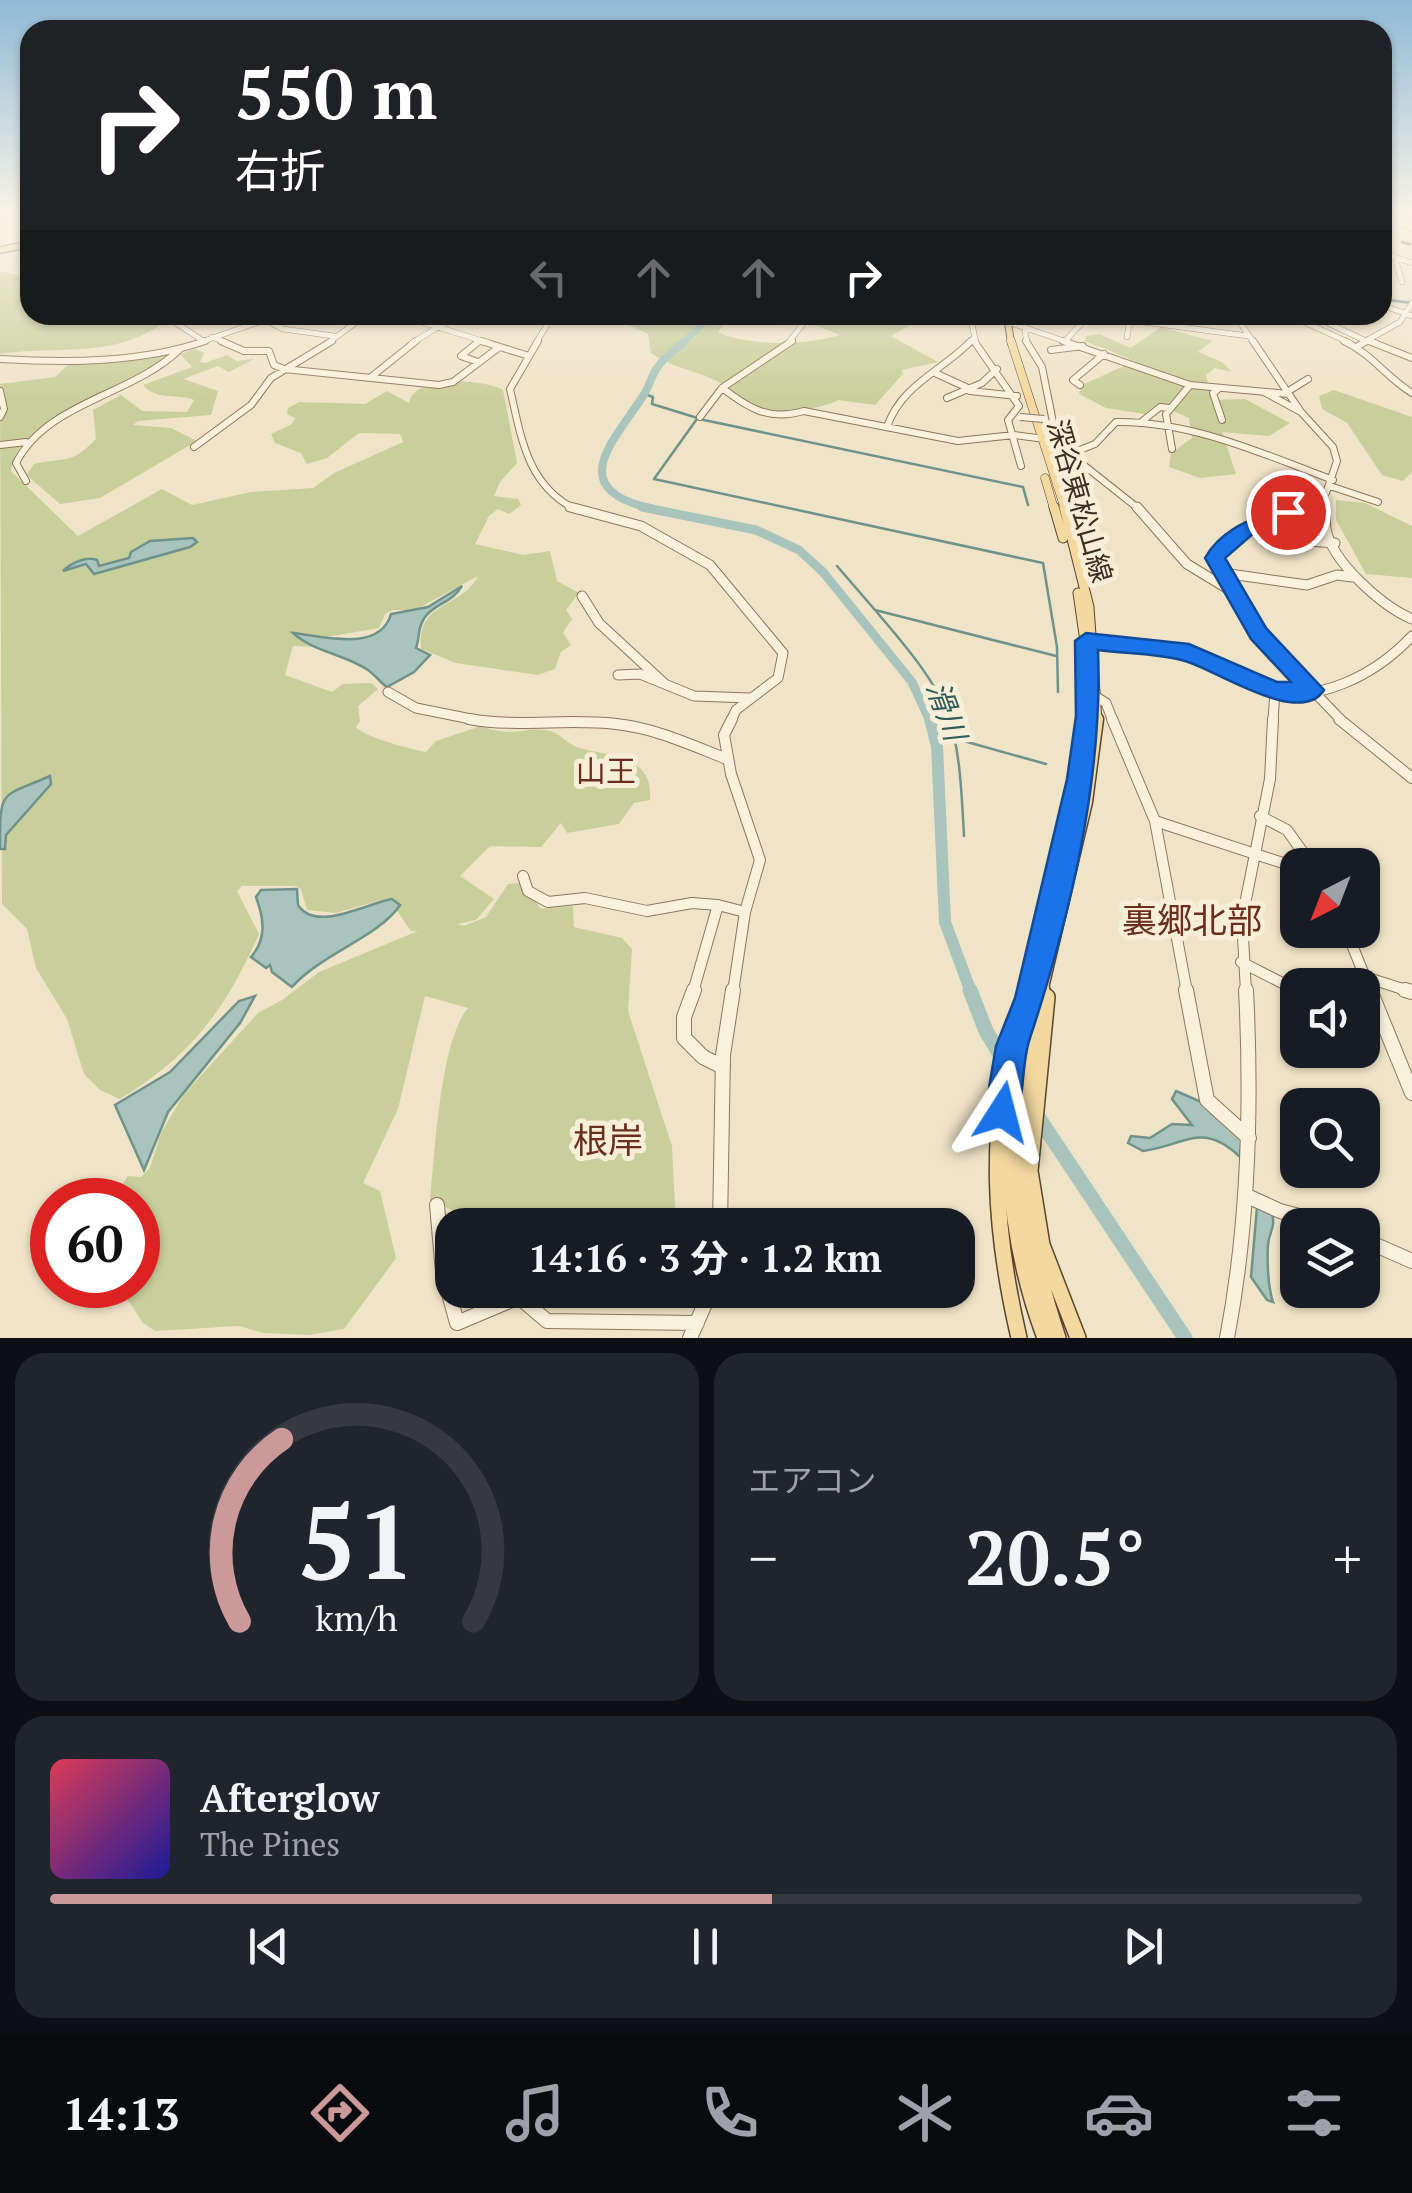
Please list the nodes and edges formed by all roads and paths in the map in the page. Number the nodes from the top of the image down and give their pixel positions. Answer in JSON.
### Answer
{"nodes":[{"id":1,"x":1400,"y":275,"type":"edge"},
{"id":2,"x":1402,"y":282,"type":"dead end"},
{"id":3,"x":178,"y":325,"type":"edge"},
{"id":4,"x":253,"y":325,"type":"edge"},
{"id":5,"x":276,"y":325,"type":"edge"},
{"id":6,"x":353,"y":325,"type":"edge"},
{"id":7,"x":428,"y":325,"type":"edge"},
{"id":8,"x":442,"y":325,"type":"edge"},
{"id":9,"x":547,"y":325,"type":"edge"},
{"id":10,"x":803,"y":325,"type":"edge"},
{"id":11,"x":973,"y":325,"type":"edge"},
{"id":12,"x":1003,"y":325,"type":"edge"},
{"id":13,"x":1080,"y":325,"type":"edge"},
{"id":14,"x":1131,"y":325,"type":"edge"},
{"id":15,"x":1184,"y":325,"type":"edge"},
{"id":16,"x":1241,"y":325,"type":"edge"},
{"id":17,"x":1310,"y":325,"type":"edge"},
{"id":18,"x":1334,"y":325,"type":"edge"},
{"id":19,"x":1388,"y":325,"type":"edge"},
{"id":20,"x":1023,"y":326,"type":"joint"},
{"id":21,"x":437,"y":328,"type":"junction"},
{"id":22,"x":212,"y":336,"type":"junction"},
{"id":23,"x":1129,"y":336,"type":"dead end"},
{"id":24,"x":1248,"y":336,"type":"junction"},
{"id":25,"x":337,"y":337,"type":"junction"},
{"id":26,"x":1067,"y":339,"type":"junction"},
{"id":27,"x":202,"y":340,"type":"junction"},
{"id":28,"x":972,"y":340,"type":"junction"},
{"id":29,"x":1367,"y":340,"type":"junction"},
{"id":30,"x":478,"y":342,"type":"junction"},
{"id":31,"x":1083,"y":346,"type":"junction"},
{"id":32,"x":1358,"y":346,"type":"junction"},
{"id":33,"x":498,"y":348,"type":"junction"},
{"id":34,"x":179,"y":350,"type":"junction"},
{"id":35,"x":1050,"y":350,"type":"dead end"},
{"id":36,"x":1104,"y":354,"type":"junction"},
{"id":37,"x":528,"y":356,"type":"junction"},
{"id":38,"x":1412,"y":358,"type":"edge"},
{"id":39,"x":0,"y":359,"type":"edge"},
{"id":40,"x":478,"y":362,"type":"junction"},
{"id":41,"x":284,"y":369,"type":"junction"},
{"id":42,"x":997,"y":369,"type":"junction"},
{"id":43,"x":1069,"y":370,"type":"dead end"},
{"id":44,"x":935,"y":373,"type":"junction"},
{"id":45,"x":1080,"y":374,"type":"junction"},
{"id":46,"x":370,"y":377,"type":"junction"},
{"id":47,"x":1230,"y":378,"type":"dead end"},
{"id":48,"x":1308,"y":379,"type":"dead end"},
{"id":49,"x":1080,"y":385,"type":"dead end"},
{"id":50,"x":1190,"y":385,"type":"junction"},
{"id":51,"x":722,"y":388,"type":"junction"},
{"id":52,"x":968,"y":390,"type":"junction"},
{"id":53,"x":1218,"y":390,"type":"junction"},
{"id":54,"x":1232,"y":390,"type":"junction"},
{"id":55,"x":0,"y":391,"type":"edge"},
{"id":56,"x":1264,"y":392,"type":"junction"},
{"id":57,"x":1288,"y":393,"type":"junction"},
{"id":58,"x":1412,"y":393,"type":"edge"},
{"id":59,"x":1017,"y":396,"type":"junction"},
{"id":60,"x":947,"y":398,"type":"dead end"},
{"id":61,"x":1169,"y":408,"type":"junction"},
{"id":62,"x":1301,"y":412,"type":"junction"},
{"id":63,"x":0,"y":416,"type":"edge"},
{"id":64,"x":1020,"y":417,"type":"dead end"},
{"id":65,"x":700,"y":418,"type":"dead end"},
{"id":66,"x":1044,"y":418,"type":"dead end"},
{"id":67,"x":1222,"y":420,"type":"dead end"},
{"id":68,"x":1053,"y":422,"type":"joint"},
{"id":69,"x":1140,"y":423,"type":"junction"},
{"id":70,"x":887,"y":427,"type":"junction"},
{"id":71,"x":1168,"y":428,"type":"junction"},
{"id":72,"x":1014,"y":434,"type":"junction"},
{"id":73,"x":1040,"y":437,"type":"junction"},
{"id":74,"x":1222,"y":441,"type":"junction"},
{"id":75,"x":26,"y":442,"type":"junction"},
{"id":76,"x":0,"y":444,"type":"edge"},
{"id":77,"x":194,"y":446,"type":"dead end"},
{"id":78,"x":1247,"y":446,"type":"junction"},
{"id":79,"x":1172,"y":449,"type":"dead end"},
{"id":80,"x":1072,"y":453,"type":"junction"},
{"id":81,"x":1231,"y":454,"type":"dead end"},
{"id":82,"x":1246,"y":460,"type":"dead end"},
{"id":83,"x":1286,"y":462,"type":"junction"},
{"id":84,"x":1021,"y":466,"type":"dead end"},
{"id":85,"x":1278,"y":472,"type":"dead end"},
{"id":86,"x":26,"y":481,"type":"dead end"},
{"id":87,"x":1332,"y":483,"type":"junction"},
{"id":88,"x":1318,"y":499,"type":"junction"},
{"id":89,"x":1378,"y":502,"type":"dead end"},
{"id":90,"x":1270,"y":538,"type":"dead end"},
{"id":91,"x":1334,"y":543,"type":"junction"},
{"id":92,"x":1222,"y":573,"type":"junction"},
{"id":93,"x":1352,"y":577,"type":"junction"},
{"id":94,"x":1234,"y":592,"type":"junction"},
{"id":95,"x":582,"y":596,"type":"dead end"},
{"id":96,"x":1412,"y":619,"type":"edge"},
{"id":97,"x":1412,"y":636,"type":"edge"},
{"id":98,"x":1091,"y":642,"type":"junction"},
{"id":99,"x":1402,"y":649,"type":"junction"},
{"id":100,"x":1412,"y":656,"type":"edge"},
{"id":101,"x":618,"y":675,"type":"dead end"},
{"id":102,"x":666,"y":686,"type":"junction"},
{"id":103,"x":1312,"y":690,"type":"junction"},
{"id":104,"x":1275,"y":691,"type":"junction"},
{"id":105,"x":388,"y":692,"type":"dead end"},
{"id":106,"x":753,"y":698,"type":"junction"},
{"id":107,"x":1098,"y":698,"type":"junction"},
{"id":108,"x":727,"y":759,"type":"junction"},
{"id":109,"x":1412,"y":778,"type":"edge"},
{"id":110,"x":1260,"y":816,"type":"junction"},
{"id":111,"x":1155,"y":821,"type":"junction"},
{"id":112,"x":1299,"y":848,"type":"edge"},
{"id":113,"x":1252,"y":853,"type":"junction"},
{"id":114,"x":1280,"y":862,"type":"edge"},
{"id":115,"x":523,"y":876,"type":"dead end"},
{"id":116,"x":718,"y":905,"type":"junction"},
{"id":117,"x":746,"y":912,"type":"junction"},
{"id":118,"x":1241,"y":962,"type":"junction"},
{"id":119,"x":1046,"y":982,"type":"junction"},
{"id":120,"x":1280,"y":982,"type":"edge"},
{"id":121,"x":1380,"y":982,"type":"edge"},
{"id":122,"x":1412,"y":992,"type":"edge"},
{"id":123,"x":1030,"y":998,"type":"junction"},
{"id":124,"x":1380,"y":1017,"type":"edge"},
{"id":125,"x":1382,"y":1022,"type":"joint"},
{"id":126,"x":723,"y":1067,"type":"junction"},
{"id":127,"x":1412,"y":1092,"type":"edge"},
{"id":128,"x":1249,"y":1138,"type":"junction"},
{"id":129,"x":1245,"y":1194,"type":"junction"},
{"id":130,"x":438,"y":1204,"type":"dead end"},
{"id":131,"x":720,"y":1208,"type":"edge"},
{"id":132,"x":1280,"y":1211,"type":"edge"},
{"id":133,"x":1380,"y":1247,"type":"edge"},
{"id":134,"x":1412,"y":1261,"type":"edge"},
{"id":135,"x":694,"y":1331,"type":"edge"},
{"id":136,"x":1020,"y":1338,"type":"edge"},
{"id":137,"x":1045,"y":1338,"type":"edge"},
{"id":138,"x":1058,"y":1338,"type":"edge"},
{"id":139,"x":1078,"y":1338,"type":"edge"},
{"id":140,"x":1228,"y":1338,"type":"edge"}],
"edges":[{"from":1,"to":2,"type":"street"},
{"from":3,"to":27,"type":"street"},
{"from":4,"to":22,"type":"street"},
{"from":5,"to":25,"type":"street"},
{"from":6,"to":25,"type":"street"},
{"from":7,"to":21,"type":"street"},
{"from":8,"to":21,"type":"street"},
{"from":9,"to":37,"type":"street"},
{"from":10,"to":51,"type":"street"},
{"from":11,"to":28,"type":"street"},
{"from":12,"to":73,"type":"main road","name":"深谷東松山線"},
{"from":13,"to":26,"type":"street"},
{"from":14,"to":23,"type":"street"},
{"from":15,"to":24,"type":"street"},
{"from":16,"to":24,"type":"street"},
{"from":17,"to":32,"type":"street"},
{"from":18,"to":29,"type":"street"},
{"from":19,"to":29,"type":"street"},
{"from":20,"to":26,"type":"street"},
{"from":20,"to":68,"type":"street"},
{"from":21,"to":30,"type":"street"},
{"from":21,"to":46,"type":"street"},
{"from":22,"to":27,"type":"street"},
{"from":22,"to":41,"type":"street"},
{"from":24,"to":57,"type":"street"},
{"from":25,"to":41,"type":"street"},
{"from":26,"to":31,"type":"street"},
{"from":27,"to":34,"type":"street"},
{"from":28,"to":42,"type":"street"},
{"from":28,"to":44,"type":"street"},
{"from":29,"to":32,"type":"street"},
{"from":29,"to":38,"type":"street"},
{"from":30,"to":33,"type":"street"},
{"from":30,"to":40,"type":"street"},
{"from":31,"to":35,"type":"street"},
{"from":31,"to":36,"type":"street"},
{"from":32,"to":58,"type":"street"},
{"from":33,"to":37,"type":"street"},
{"from":33,"to":40,"type":"street"},
{"from":34,"to":39,"type":"street"},
{"from":34,"to":75,"type":"street"},
{"from":36,"to":45,"type":"street"},
{"from":36,"to":50,"type":"street"},
{"from":37,"to":106,"type":"street"},
{"from":40,"to":46,"type":"street"},
{"from":41,"to":46,"type":"street"},
{"from":41,"to":77,"type":"street"},
{"from":42,"to":52,"type":"street"},
{"from":42,"to":59,"type":"street"},
{"from":43,"to":45,"type":"street"},
{"from":44,"to":52,"type":"street"},
{"from":44,"to":70,"type":"street"},
{"from":45,"to":49,"type":"street"},
{"from":47,"to":54,"type":"street"},
{"from":48,"to":57,"type":"street"},
{"from":50,"to":53,"type":"street"},
{"from":50,"to":61,"type":"street"},
{"from":51,"to":65,"type":"street"},
{"from":51,"to":70,"type":"street"},
{"from":52,"to":59,"type":"street"},
{"from":52,"to":60,"type":"street"},
{"from":53,"to":54,"type":"street"},
{"from":53,"to":67,"type":"street"},
{"from":54,"to":56,"type":"street"},
{"from":55,"to":63,"type":"street"},
{"from":56,"to":57,"type":"street"},
{"from":56,"to":62,"type":"street"},
{"from":57,"to":62,"type":"street"},
{"from":59,"to":72,"type":"street"},
{"from":61,"to":69,"type":"street"},
{"from":61,"to":71,"type":"street"},
{"from":62,"to":87,"type":"street"},
{"from":64,"to":66,"type":"street","bridge":true},
{"from":68,"to":73,"type":"street"},
{"from":69,"to":71,"type":"street"},
{"from":69,"to":80,"type":"street"},
{"from":70,"to":72,"type":"street"},
{"from":71,"to":74,"type":"street"},
{"from":71,"to":79,"type":"street"},
{"from":72,"to":73,"type":"street"},
{"from":72,"to":84,"type":"street"},
{"from":73,"to":80,"type":"street"},
{"from":73,"to":98,"type":"main road","name":"深谷東松山線"},
{"from":74,"to":78,"type":"street"},
{"from":74,"to":81,"type":"street"},
{"from":75,"to":76,"type":"street"},
{"from":75,"to":86,"type":"street"},
{"from":78,"to":82,"type":"street"},
{"from":78,"to":83,"type":"street"},
{"from":80,"to":94,"type":"street"},
{"from":83,"to":85,"type":"street"},
{"from":83,"to":87,"type":"street"},
{"from":87,"to":88,"type":"street"},
{"from":87,"to":89,"type":"street"},
{"from":88,"to":91,"type":"street"},
{"from":88,"to":92,"type":"street"},
{"from":90,"to":91,"type":"street"},
{"from":91,"to":93,"type":"street"},
{"from":92,"to":93,"type":"street"},
{"from":92,"to":94,"type":"street"},
{"from":93,"to":96,"type":"street"},
{"from":94,"to":103,"type":"street"},
{"from":95,"to":102,"type":"street"},
{"from":97,"to":99,"type":"street"},
{"from":98,"to":104,"type":"street"},
{"from":98,"to":107,"type":"main road","name":"深谷東松山線"},
{"from":98,"to":123,"type":"main road","name":"深谷東松山線"},
{"from":99,"to":100,"type":"street"},
{"from":99,"to":103,"type":"street"},
{"from":101,"to":102,"type":"street"},
{"from":102,"to":106,"type":"street"},
{"from":103,"to":104,"type":"street"},
{"from":103,"to":109,"type":"street"},
{"from":104,"to":110,"type":"street"},
{"from":105,"to":108,"type":"street"},
{"from":106,"to":108,"type":"street"},
{"from":107,"to":111,"type":"street"},
{"from":107,"to":119,"type":"main road","name":"深谷東松山線"},
{"from":108,"to":117,"type":"street"},
{"from":110,"to":112,"type":"street"},
{"from":110,"to":113,"type":"street"},
{"from":111,"to":113,"type":"street"},
{"from":111,"to":128,"type":"street"},
{"from":113,"to":114,"type":"street"},
{"from":113,"to":118,"type":"street"},
{"from":115,"to":116,"type":"street"},
{"from":116,"to":117,"type":"street"},
{"from":116,"to":126,"type":"street"},
{"from":117,"to":126,"type":"street"},
{"from":118,"to":120,"type":"street"},
{"from":118,"to":128,"type":"street"},
{"from":119,"to":138,"type":"main road","name":"深谷東松山線"},
{"from":119,"to":139,"type":"main road","name":"深谷東松山線"},
{"from":121,"to":122,"type":"street"},
{"from":123,"to":136,"type":"main road","name":"深谷東松山線"},
{"from":123,"to":137,"type":"main road","name":"深谷東松山線"},
{"from":124,"to":125,"type":"street"},
{"from":125,"to":127,"type":"street"},
{"from":126,"to":131,"type":"street"},
{"from":128,"to":129,"type":"street"},
{"from":129,"to":132,"type":"street"},
{"from":129,"to":140,"type":"street"},
{"from":130,"to":135,"type":"street"},
{"from":133,"to":134,"type":"street"}]}
